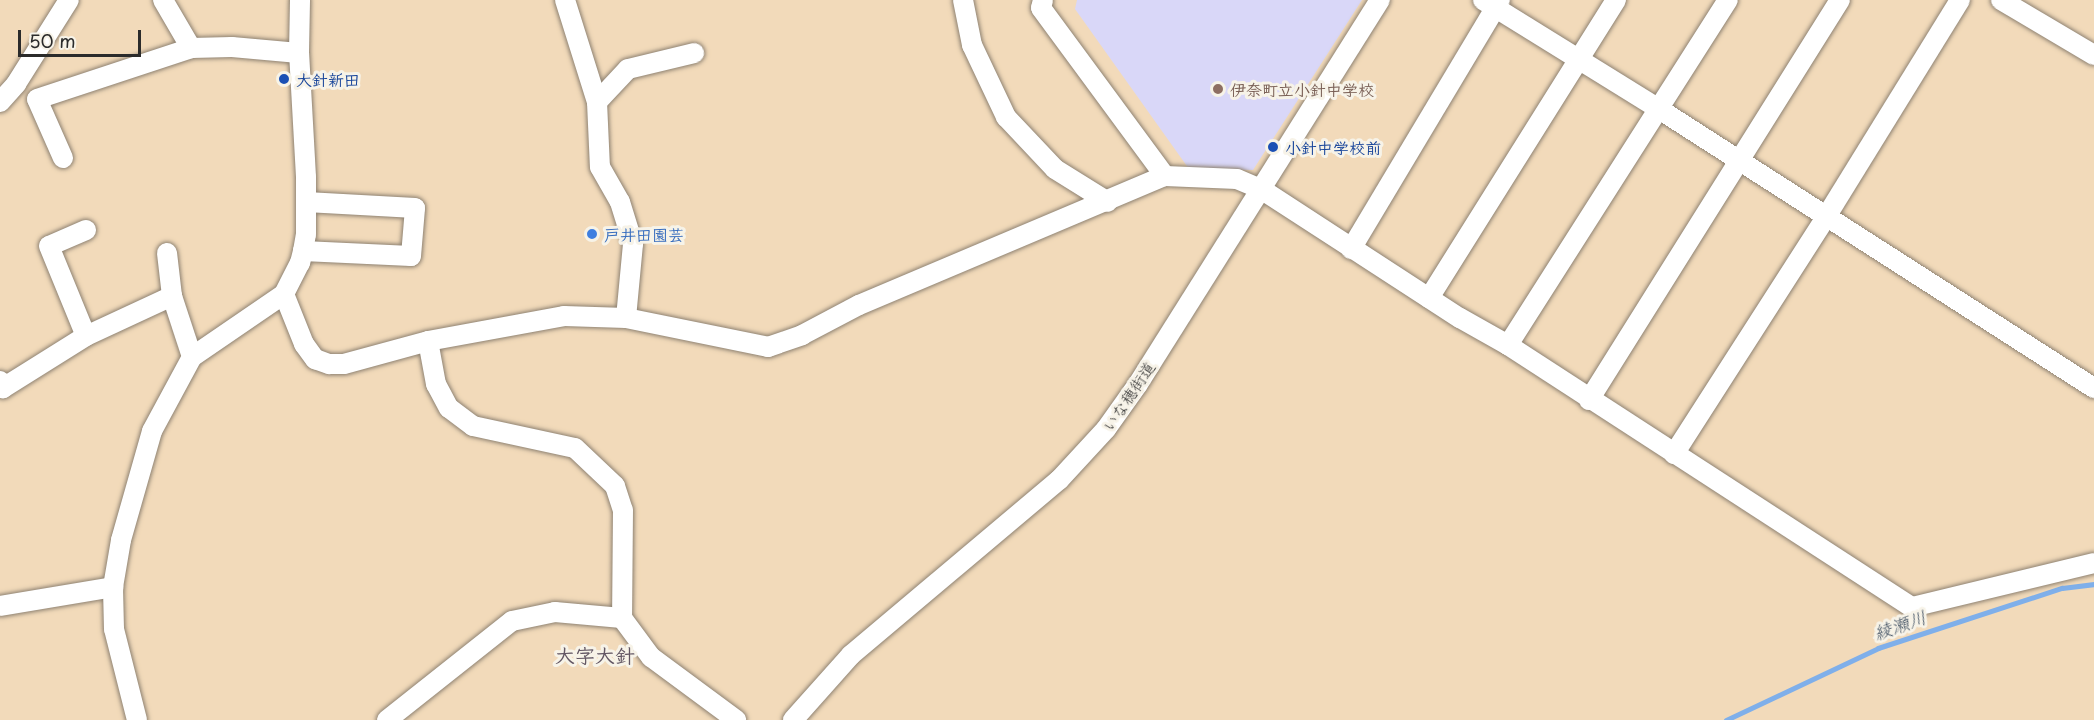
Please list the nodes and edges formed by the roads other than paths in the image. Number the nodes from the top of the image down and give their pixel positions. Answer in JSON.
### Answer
{"nodes":[{"id":1,"x":69,"y":0,"type":"edge"},
{"id":2,"x":163,"y":0,"type":"edge"},
{"id":3,"x":300,"y":0,"type":"edge"},
{"id":4,"x":565,"y":0,"type":"edge"},
{"id":5,"x":963,"y":0,"type":"edge"},
{"id":6,"x":1043,"y":0,"type":"edge"},
{"id":7,"x":1380,"y":0,"type":"edge"},
{"id":8,"x":1616,"y":0,"type":"edge"},
{"id":9,"x":1728,"y":0,"type":"edge"},
{"id":10,"x":1840,"y":0,"type":"edge"},
{"id":11,"x":1960,"y":0,"type":"edge"},
{"id":12,"x":2001,"y":0,"type":"edge"},
{"id":13,"x":1493,"y":3,"type":"edge"},
{"id":14,"x":191,"y":48,"type":"junction"},
{"id":15,"x":299,"y":53,"type":"junction"},
{"id":16,"x":694,"y":53,"type":"dead end"},
{"id":17,"x":2094,"y":56,"type":"edge"},
{"id":18,"x":1580,"y":59,"type":"junction"},
{"id":19,"x":0,"y":102,"type":"edge"},
{"id":20,"x":597,"y":102,"type":"junction"},
{"id":21,"x":1659,"y":109,"type":"junction"},
{"id":22,"x":63,"y":158,"type":"dead end"},
{"id":23,"x":1740,"y":161,"type":"junction"},
{"id":24,"x":1165,"y":176,"type":"junction"},
{"id":25,"x":1261,"y":189,"type":"junction"},
{"id":26,"x":306,"y":202,"type":"junction"},
{"id":27,"x":1107,"y":202,"type":"junction"},
{"id":28,"x":1826,"y":217,"type":"junction"},
{"id":29,"x":86,"y":230,"type":"dead end"},
{"id":30,"x":1351,"y":249,"type":"junction"},
{"id":31,"x":303,"y":251,"type":"junction"},
{"id":32,"x":167,"y":253,"type":"dead end"},
{"id":33,"x":284,"y":294,"type":"junction"},
{"id":34,"x":172,"y":296,"type":"junction"},
{"id":35,"x":1429,"y":298,"type":"junction"},
{"id":36,"x":626,"y":318,"type":"junction"},
{"id":37,"x":86,"y":336,"type":"junction"},
{"id":38,"x":428,"y":341,"type":"junction"},
{"id":39,"x":1508,"y":345,"type":"junction"},
{"id":40,"x":192,"y":357,"type":"junction"},
{"id":41,"x":0,"y":381,"type":"edge"},
{"id":42,"x":2094,"y":388,"type":"edge"},
{"id":43,"x":1589,"y":400,"type":"junction"},
{"id":44,"x":1674,"y":454,"type":"junction"},
{"id":45,"x":2094,"y":563,"type":"edge"},
{"id":46,"x":113,"y":587,"type":"junction"},
{"id":47,"x":0,"y":606,"type":"edge"},
{"id":48,"x":622,"y":618,"type":"junction"},
{"id":49,"x":137,"y":720,"type":"edge"},
{"id":50,"x":387,"y":720,"type":"edge"},
{"id":51,"x":736,"y":720,"type":"edge"},
{"id":52,"x":793,"y":720,"type":"edge"}],
"edges":[{"from":1,"to":19,"type":"street"},
{"from":2,"to":14,"type":"street"},
{"from":3,"to":15,"type":"street"},
{"from":4,"to":20,"type":"street"},
{"from":5,"to":27,"type":"street"},
{"from":6,"to":24,"type":"street"},
{"from":7,"to":25,"type":"street","name":"いな穂街道"},
{"from":8,"to":18,"type":"street"},
{"from":9,"to":21,"type":"street"},
{"from":10,"to":23,"type":"street"},
{"from":11,"to":28,"type":"street"},
{"from":12,"to":17,"type":"street"},
{"from":13,"to":18,"type":"street"},
{"from":13,"to":30,"type":"street"},
{"from":14,"to":15,"type":"street"},
{"from":14,"to":22,"type":"street"},
{"from":15,"to":26,"type":"street"},
{"from":16,"to":20,"type":"street"},
{"from":18,"to":21,"type":"street"},
{"from":18,"to":35,"type":"street"},
{"from":20,"to":36,"type":"street"},
{"from":21,"to":23,"type":"street"},
{"from":21,"to":39,"type":"street"},
{"from":23,"to":28,"type":"street"},
{"from":23,"to":43,"type":"street"},
{"from":24,"to":25,"type":"street"},
{"from":24,"to":27,"type":"street"},
{"from":25,"to":30,"type":"street"},
{"from":25,"to":52,"type":"street","name":"いな穂街道"},
{"from":26,"to":31,"type":"street"},
{"from":26,"to":31,"type":"street"},
{"from":27,"to":36,"type":"street"},
{"from":28,"to":42,"type":"street"},
{"from":28,"to":44,"type":"street"},
{"from":29,"to":37,"type":"street"},
{"from":30,"to":35,"type":"street"},
{"from":31,"to":33,"type":"street"},
{"from":32,"to":34,"type":"street"},
{"from":33,"to":38,"type":"street"},
{"from":33,"to":40,"type":"street"},
{"from":34,"to":37,"type":"street"},
{"from":34,"to":40,"type":"street"},
{"from":35,"to":39,"type":"street"},
{"from":36,"to":38,"type":"street"},
{"from":37,"to":41,"type":"street"},
{"from":38,"to":48,"type":"street"},
{"from":39,"to":43,"type":"street"},
{"from":40,"to":46,"type":"street"},
{"from":43,"to":44,"type":"street"},
{"from":44,"to":45,"type":"street"},
{"from":46,"to":47,"type":"street"},
{"from":46,"to":49,"type":"street"},
{"from":48,"to":50,"type":"street"},
{"from":48,"to":51,"type":"street"}]}
